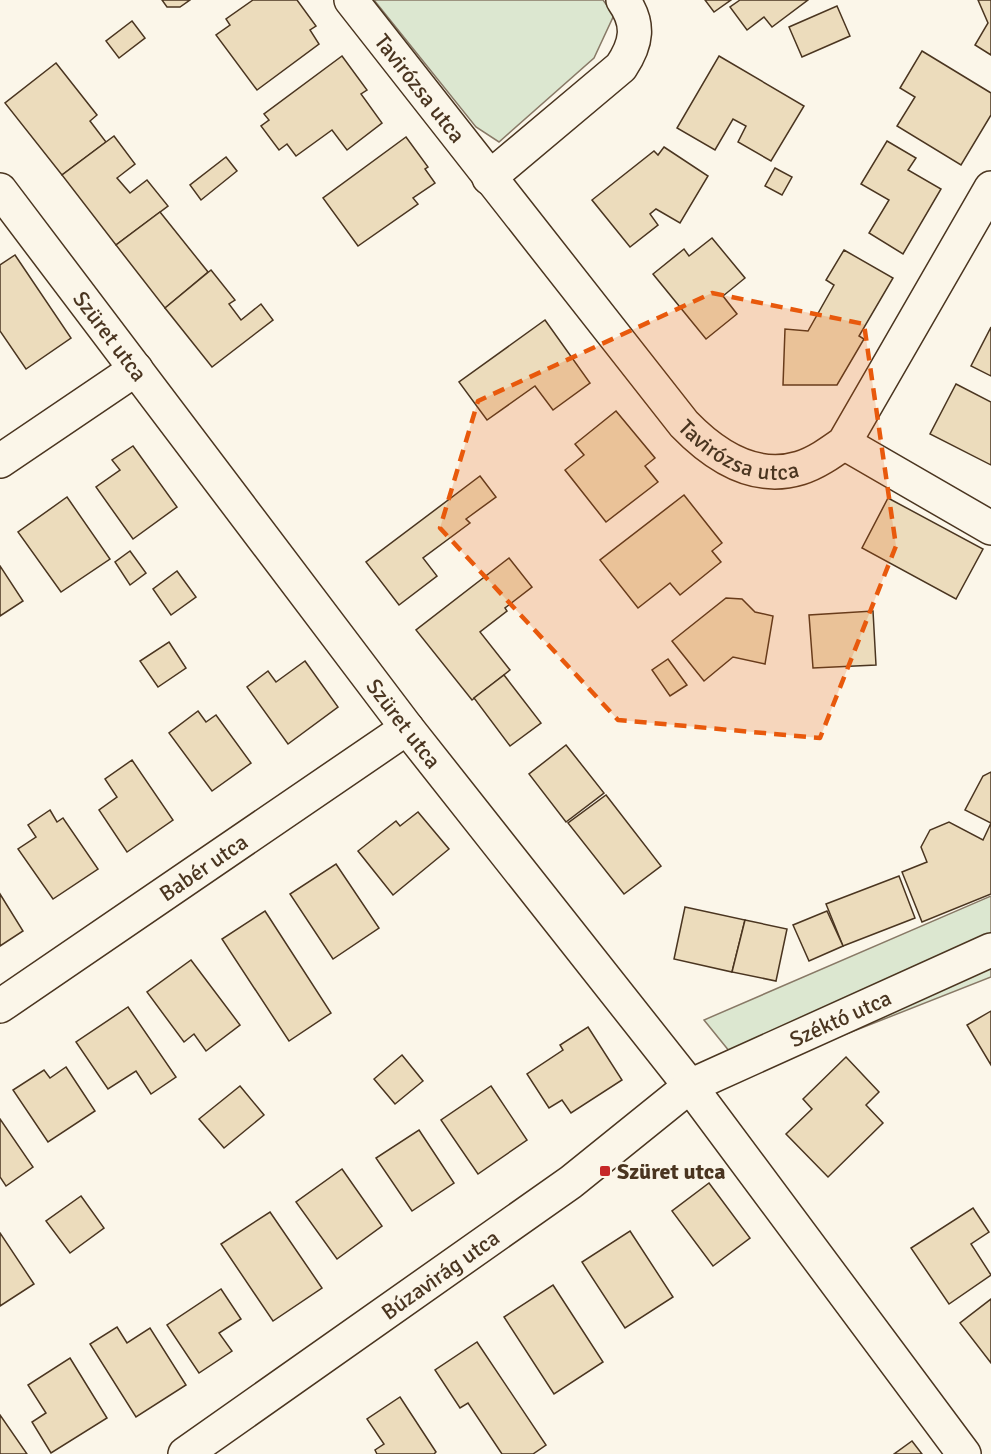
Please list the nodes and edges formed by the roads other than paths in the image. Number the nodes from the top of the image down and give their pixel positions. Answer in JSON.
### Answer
{"nodes":[{"id":1,"x":351,"y":0,"type":"edge"},
{"id":2,"x":622,"y":0,"type":"edge"},
{"id":3,"x":489,"y":178,"type":"junction"},
{"id":4,"x":991,"y":188,"type":"edge"},
{"id":5,"x":0,"y":190,"type":"edge"},
{"id":6,"x":136,"y":369,"type":"junction"},
{"id":7,"x":844,"y":443,"type":"junction"},
{"id":8,"x":0,"y":461,"type":"edge"},
{"id":9,"x":991,"y":528,"type":"edge"},
{"id":10,"x":407,"y":728,"type":"junction"},
{"id":11,"x":991,"y":950,"type":"edge"},
{"id":12,"x":0,"y":1006,"type":"edge"},
{"id":13,"x":690,"y":1086,"type":"junction"},
{"id":14,"x":185,"y":1454,"type":"edge"},
{"id":15,"x":964,"y":1454,"type":"edge"}],
"edges":[{"from":1,"to":3,"type":"street","name":"Tavirózsa utca"},
{"from":2,"to":3,"type":"street"},
{"from":3,"to":7,"type":"street","name":"Tavirózsa utca"},
{"from":4,"to":7,"type":"street","name":"Tavirózsa utca"},
{"from":5,"to":6,"type":"street","name":"Szüret utca"},
{"from":6,"to":8,"type":"street"},
{"from":6,"to":10,"type":"street","name":"Szüret utca"},
{"from":7,"to":9,"type":"street"},
{"from":10,"to":12,"type":"street","name":"Babér utca"},
{"from":10,"to":13,"type":"street","name":"Szüret utca"},
{"from":11,"to":13,"type":"street","name":"Széktó utca"},
{"from":13,"to":14,"type":"street","name":"Búzavirág utca"},
{"from":13,"to":15,"type":"street","name":"Szüret utca"}]}
